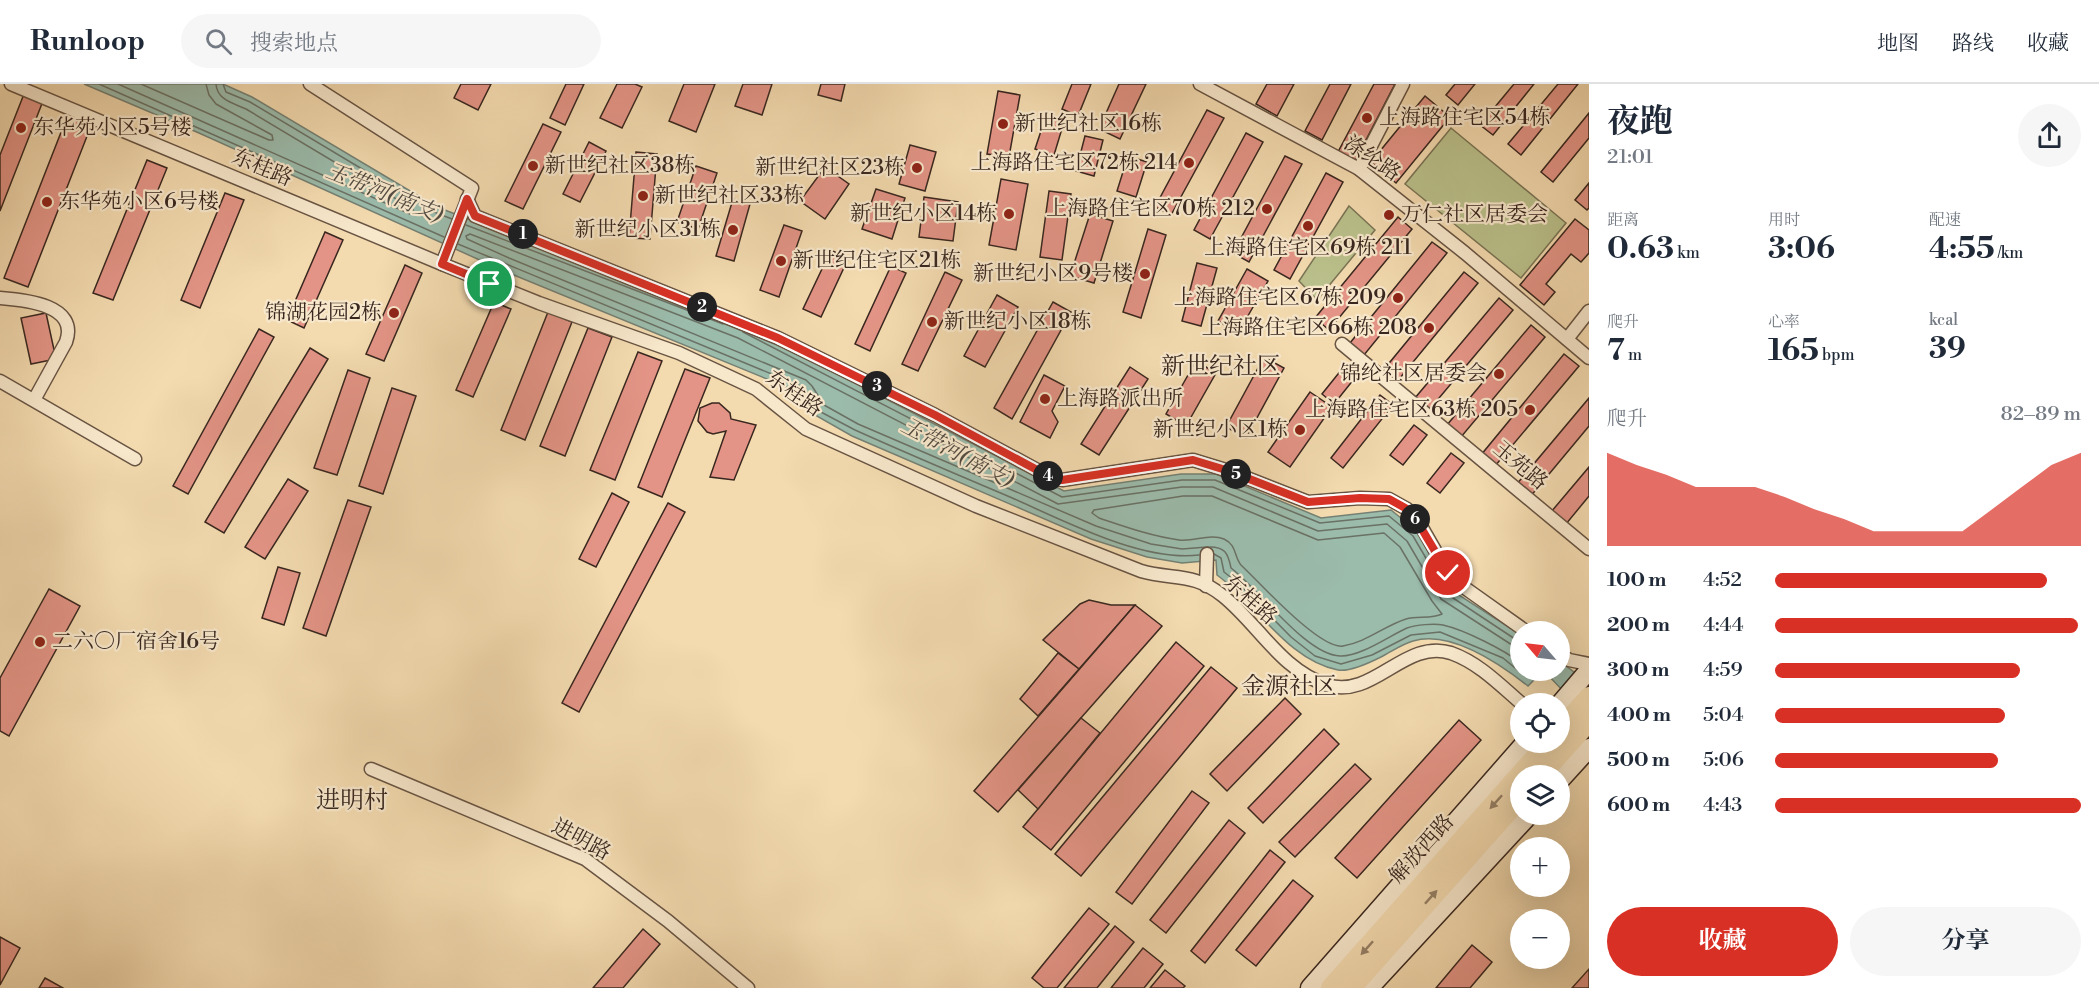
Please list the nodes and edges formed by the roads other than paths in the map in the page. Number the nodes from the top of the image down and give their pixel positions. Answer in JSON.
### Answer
{"nodes":[{"id":1,"x":11,"y":84,"type":"edge"},
{"id":2,"x":309,"y":84,"type":"edge"},
{"id":3,"x":1200,"y":84,"type":"edge"},
{"id":4,"x":1403,"y":84,"type":"edge"},
{"id":5,"x":1359,"y":169,"type":"junction"},
{"id":6,"x":467,"y":199,"type":"junction"},
{"id":7,"x":443,"y":260,"type":"junction"},
{"id":8,"x":0,"y":298,"type":"edge"},
{"id":9,"x":1589,"y":311,"type":"edge"},
{"id":10,"x":1567,"y":339,"type":"junction"},
{"id":11,"x":1342,"y":344,"type":"dead end"},
{"id":12,"x":1589,"y":358,"type":"edge"},
{"id":13,"x":0,"y":381,"type":"edge"},
{"id":14,"x":34,"y":400,"type":"junction"},
{"id":15,"x":135,"y":459,"type":"dead end"},
{"id":16,"x":1210,"y":466,"type":"junction"},
{"id":17,"x":1209,"y":479,"type":"dead end"},
{"id":18,"x":1589,"y":549,"type":"edge"},
{"id":19,"x":1207,"y":554,"type":"dead end"},
{"id":20,"x":1206,"y":586,"type":"junction"},
{"id":21,"x":1512,"y":621,"type":"edge"},
{"id":22,"x":1570,"y":660,"type":"edge"},
{"id":23,"x":1589,"y":664,"type":"edge"},
{"id":24,"x":1589,"y":670,"type":"edge"},
{"id":25,"x":1569,"y":693,"type":"edge"},
{"id":26,"x":1510,"y":694,"type":"edge"},
{"id":27,"x":1589,"y":697,"type":"edge"},
{"id":28,"x":1576,"y":731,"type":"edge"},
{"id":29,"x":1516,"y":753,"type":"edge"},
{"id":30,"x":1539,"y":753,"type":"edge"},
{"id":31,"x":1549,"y":765,"type":"edge"},
{"id":32,"x":1565,"y":765,"type":"edge"},
{"id":33,"x":371,"y":769,"type":"dead end"},
{"id":34,"x":1510,"y":809,"type":"edge"},
{"id":35,"x":1520,"y":825,"type":"edge"},
{"id":36,"x":748,"y":988,"type":"edge"},
{"id":37,"x":1310,"y":988,"type":"edge"},
{"id":38,"x":1331,"y":988,"type":"edge"},
{"id":39,"x":1351,"y":988,"type":"edge"},
{"id":40,"x":1368,"y":988,"type":"edge"}],
"edges":[{"from":1,"to":7,"type":"street","name":"东桂路"},
{"from":2,"to":6,"type":"street"},
{"from":3,"to":5,"type":"street","name":"涤纶路"},
{"from":4,"to":5,"type":"street"},
{"from":5,"to":10,"type":"street","name":"涤纶路"},
{"from":6,"to":7,"type":"street"},
{"from":6,"to":16,"type":"street"},
{"from":7,"to":20,"type":"street","name":"东桂路"},
{"from":8,"to":14,"type":"street"},
{"from":9,"to":10,"type":"street"},
{"from":10,"to":12,"type":"street","name":"涤纶路"},
{"from":11,"to":18,"type":"street","name":"玉苑路"},
{"from":13,"to":14,"type":"street"},
{"from":14,"to":15,"type":"street"},
{"from":16,"to":17,"type":"street"},
{"from":16,"to":21,"type":"street"},
{"from":19,"to":20,"type":"street"},
{"from":20,"to":26,"type":"street","name":"东桂路"},
{"from":22,"to":23,"type":"street"},
{"from":24,"to":25,"type":"main road"},
{"from":27,"to":28,"type":"main road"},
{"from":28,"to":31,"type":"main road"},
{"from":28,"to":32,"type":"main road"},
{"from":29,"to":37,"type":"main road"},
{"from":30,"to":38,"type":"main road","name":"解放西路","one_way":true},
{"from":33,"to":36,"type":"street","name":"进明路"},
{"from":39,"to":34,"type":"main road","name":"解放西路","one_way":true},
{"from":35,"to":40,"type":"main road"}]}
